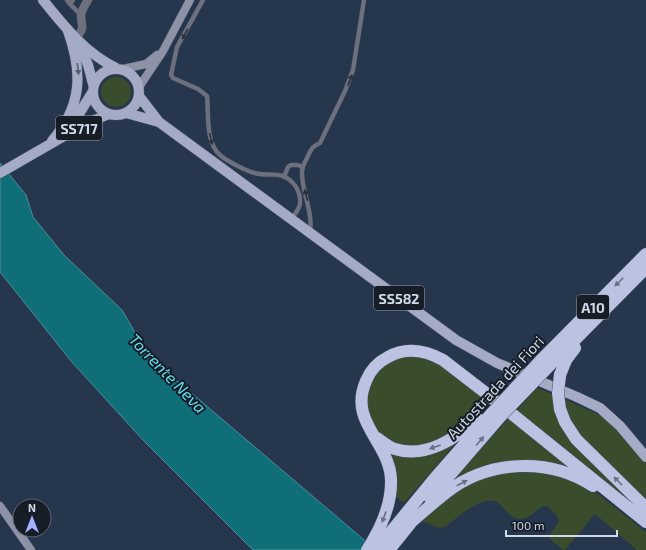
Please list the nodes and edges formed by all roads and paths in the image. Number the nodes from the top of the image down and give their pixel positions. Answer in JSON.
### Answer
{"nodes":[{"id":1,"x":43,"y":0,"type":"edge"},
{"id":2,"x":88,"y":0,"type":"edge"},
{"id":3,"x":190,"y":0,"type":"edge"},
{"id":4,"x":203,"y":0,"type":"edge"},
{"id":5,"x":364,"y":0,"type":"edge"},
{"id":6,"x":70,"y":1,"type":"edge"},
{"id":7,"x":81,"y":16,"type":"junction"},
{"id":8,"x":74,"y":36,"type":"junction"},
{"id":9,"x":163,"y":51,"type":"junction"},
{"id":10,"x":119,"y":69,"type":"junction"},
{"id":11,"x":93,"y":88,"type":"junction"},
{"id":12,"x":139,"y":92,"type":"junction"},
{"id":13,"x":126,"y":113,"type":"junction"},
{"id":14,"x":109,"y":114,"type":"junction"},
{"id":15,"x":159,"y":122,"type":"junction"},
{"id":16,"x":58,"y":134,"type":"junction"},
{"id":17,"x":50,"y":143,"type":"junction"},
{"id":18,"x":302,"y":167,"type":"junction"},
{"id":19,"x":0,"y":173,"type":"edge"},
{"id":20,"x":284,"y":177,"type":"junction"},
{"id":21,"x":291,"y":220,"type":"junction"},
{"id":22,"x":310,"y":234,"type":"junction"},
{"id":23,"x":646,"y":254,"type":"edge"},
{"id":24,"x":646,"y":268,"type":"edge"},
{"id":25,"x":610,"y":304,"type":"junction"},
{"id":26,"x":545,"y":363,"type":"junction"},
{"id":27,"x":494,"y":413,"type":"junction"},
{"id":28,"x":372,"y":435,"type":"junction"},
{"id":29,"x":646,"y":457,"type":"edge"},
{"id":30,"x":619,"y":499,"type":"junction"},
{"id":31,"x":0,"y":506,"type":"edge"},
{"id":32,"x":646,"y":508,"type":"edge"},
{"id":33,"x":406,"y":521,"type":"junction"},
{"id":34,"x":646,"y":522,"type":"edge"},
{"id":35,"x":31,"y":550,"type":"edge"},
{"id":36,"x":367,"y":550,"type":"edge"},
{"id":37,"x":376,"y":550,"type":"edge"},
{"id":38,"x":389,"y":550,"type":"edge"}],
"edges":[{"from":1,"to":8,"type":"main road"},
{"from":2,"to":7,"type":"street"},
{"from":3,"to":9,"type":"street"},
{"from":4,"to":20,"type":"lane","one_way":true},
{"from":18,"to":5,"type":"lane","one_way":true},
{"from":6,"to":7,"type":"lane"},
{"from":7,"to":8,"type":"street"},
{"from":8,"to":10,"type":"main road"},
{"from":8,"to":11,"type":"main road"},
{"from":8,"to":16,"type":"main road","one_way":true},
{"from":9,"to":10,"type":"street"},
{"from":9,"to":12,"type":"street"},
{"from":10,"to":11,"type":"main road"},
{"from":10,"to":12,"type":"main road"},
{"from":11,"to":14,"type":"main road"},
{"from":11,"to":16,"type":"main road","number":"SS717"},
{"from":12,"to":13,"type":"main road"},
{"from":12,"to":15,"type":"main road","number":"SS582"},
{"from":13,"to":14,"type":"main road"},
{"from":13,"to":15,"type":"main road","number":"SS582"},
{"from":14,"to":17,"type":"main road","number":"SS717"},
{"from":15,"to":21,"type":"main road","number":"SS582"},
{"from":16,"to":17,"type":"main road","number":"SS717"},
{"from":17,"to":19,"type":"main road","number":"SS717"},
{"from":18,"to":20,"type":"lane"},
{"from":22,"to":18,"type":"lane","one_way":true},
{"from":20,"to":21,"type":"lane"},
{"from":21,"to":22,"type":"main road","number":"SS582"},
{"from":22,"to":29,"type":"main road","number":"SS582"},
{"from":23,"to":26,"type":"highway","name":"Autostrada dei Fiori","number":"A10","one_way":true},
{"from":24,"to":25,"type":"highway","name":"Autostrada dei Fiori","number":"A10"},
{"from":25,"to":26,"type":"highway","name":"Autostrada dei Fiori","number":"A10"},
{"from":32,"to":25,"type":"highway","one_way":true,"bridge":true},
{"from":26,"to":27,"type":"highway","name":"Autostrada dei Fiori","number":"A10","bridge":true},
{"from":26,"to":27,"type":"highway","name":"Autostrada dei Fiori","number":"A10","bridge":true},
{"from":27,"to":28,"type":"highway","one_way":true},
{"from":27,"to":33,"type":"highway","name":"Autostrada dei Fiori","number":"A10"},
{"from":28,"to":30,"type":"highway"},
{"from":28,"to":36,"type":"highway","one_way":true},
{"from":33,"to":30,"type":"highway","one_way":true},
{"from":30,"to":34,"type":"highway"},
{"from":31,"to":35,"type":"street"},
{"from":33,"to":37,"type":"highway","name":"Autostrada dei Fiori","number":"A10"},
{"from":33,"to":38,"type":"highway","name":"Autostrada dei Fiori","number":"A10"}]}
